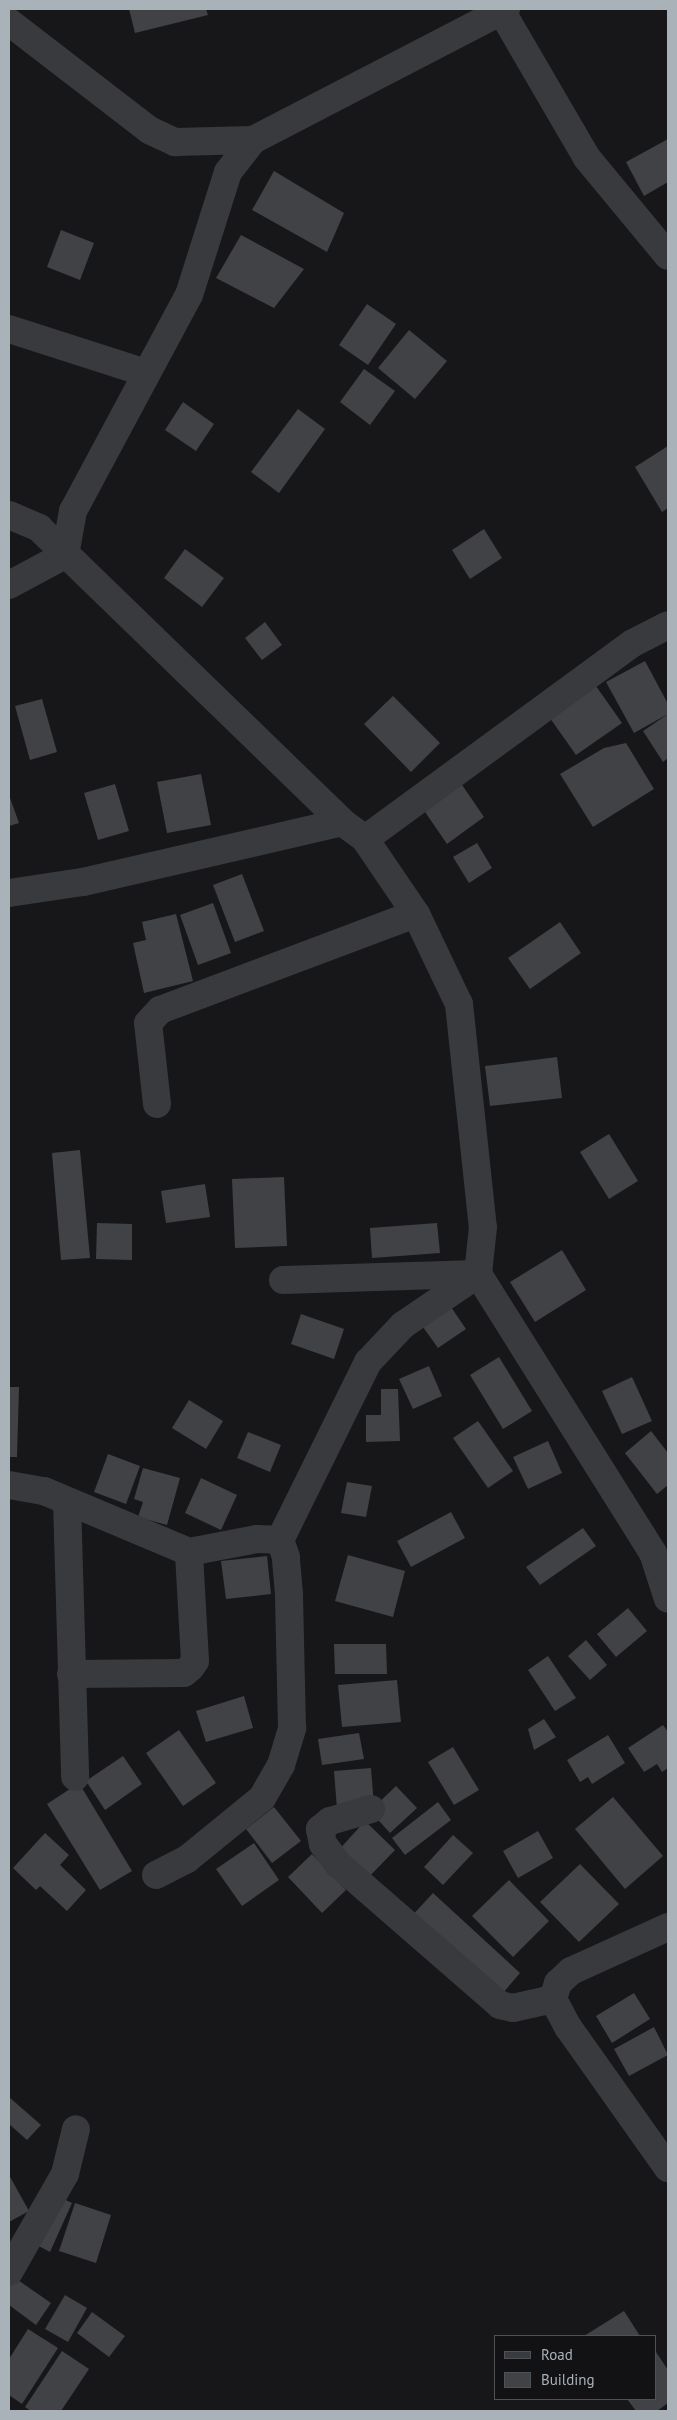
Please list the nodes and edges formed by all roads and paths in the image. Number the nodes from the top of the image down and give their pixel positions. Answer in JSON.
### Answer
{"nodes":[{"id":1,"x":504,"y":11,"type":"edge"},
{"id":2,"x":9,"y":22,"type":"edge"},
{"id":3,"x":253,"y":140,"type":"junction"},
{"id":4,"x":668,"y":256,"type":"edge"},
{"id":5,"x":9,"y":330,"type":"edge"},
{"id":6,"x":146,"y":373,"type":"junction"},
{"id":7,"x":9,"y":515,"type":"edge"},
{"id":8,"x":65,"y":555,"type":"junction"},
{"id":9,"x":9,"y":586,"type":"edge"},
{"id":10,"x":668,"y":625,"type":"edge"},
{"id":11,"x":342,"y":822,"type":"junction"},
{"id":12,"x":365,"y":839,"type":"junction"},
{"id":13,"x":9,"y":893,"type":"edge"},
{"id":14,"x":416,"y":914,"type":"junction"},
{"id":15,"x":157,"y":1104,"type":"dead end"},
{"id":16,"x":478,"y":1274,"type":"junction"},
{"id":17,"x":283,"y":1280,"type":"dead end"},
{"id":18,"x":9,"y":1485,"type":"edge"},
{"id":19,"x":67,"y":1502,"type":"junction"},
{"id":20,"x":280,"y":1540,"type":"junction"},
{"id":21,"x":189,"y":1552,"type":"junction"},
{"id":22,"x":668,"y":1599,"type":"edge"},
{"id":23,"x":71,"y":1674,"type":"junction"},
{"id":24,"x":75,"y":1777,"type":"dead end"},
{"id":25,"x":371,"y":1809,"type":"dead end"},
{"id":26,"x":156,"y":1875,"type":"dead end"},
{"id":27,"x":668,"y":1927,"type":"edge"},
{"id":28,"x":553,"y":1998,"type":"junction"},
{"id":29,"x":76,"y":2129,"type":"dead end"},
{"id":30,"x":668,"y":2168,"type":"edge"},
{"id":31,"x":9,"y":2272,"type":"edge"}],
"edges":[{"from":1,"to":3,"type":"street"},
{"from":1,"to":4,"type":"street"},
{"from":2,"to":3,"type":"street"},
{"from":3,"to":6,"type":"street"},
{"from":5,"to":6,"type":"street"},
{"from":6,"to":8,"type":"street"},
{"from":7,"to":8,"type":"street"},
{"from":8,"to":9,"type":"street"},
{"from":8,"to":11,"type":"street"},
{"from":10,"to":12,"type":"street"},
{"from":11,"to":12,"type":"street"},
{"from":11,"to":13,"type":"street"},
{"from":12,"to":14,"type":"street"},
{"from":14,"to":15,"type":"street"},
{"from":14,"to":16,"type":"street"},
{"from":16,"to":17,"type":"street"},
{"from":16,"to":20,"type":"street"},
{"from":16,"to":22,"type":"street"},
{"from":18,"to":19,"type":"street"},
{"from":19,"to":21,"type":"street"},
{"from":19,"to":23,"type":"street"},
{"from":20,"to":21,"type":"street"},
{"from":20,"to":26,"type":"street"},
{"from":21,"to":23,"type":"street"},
{"from":23,"to":24,"type":"street"},
{"from":25,"to":28,"type":"street"},
{"from":27,"to":28,"type":"street"},
{"from":28,"to":30,"type":"street"},
{"from":29,"to":31,"type":"street"}]}
